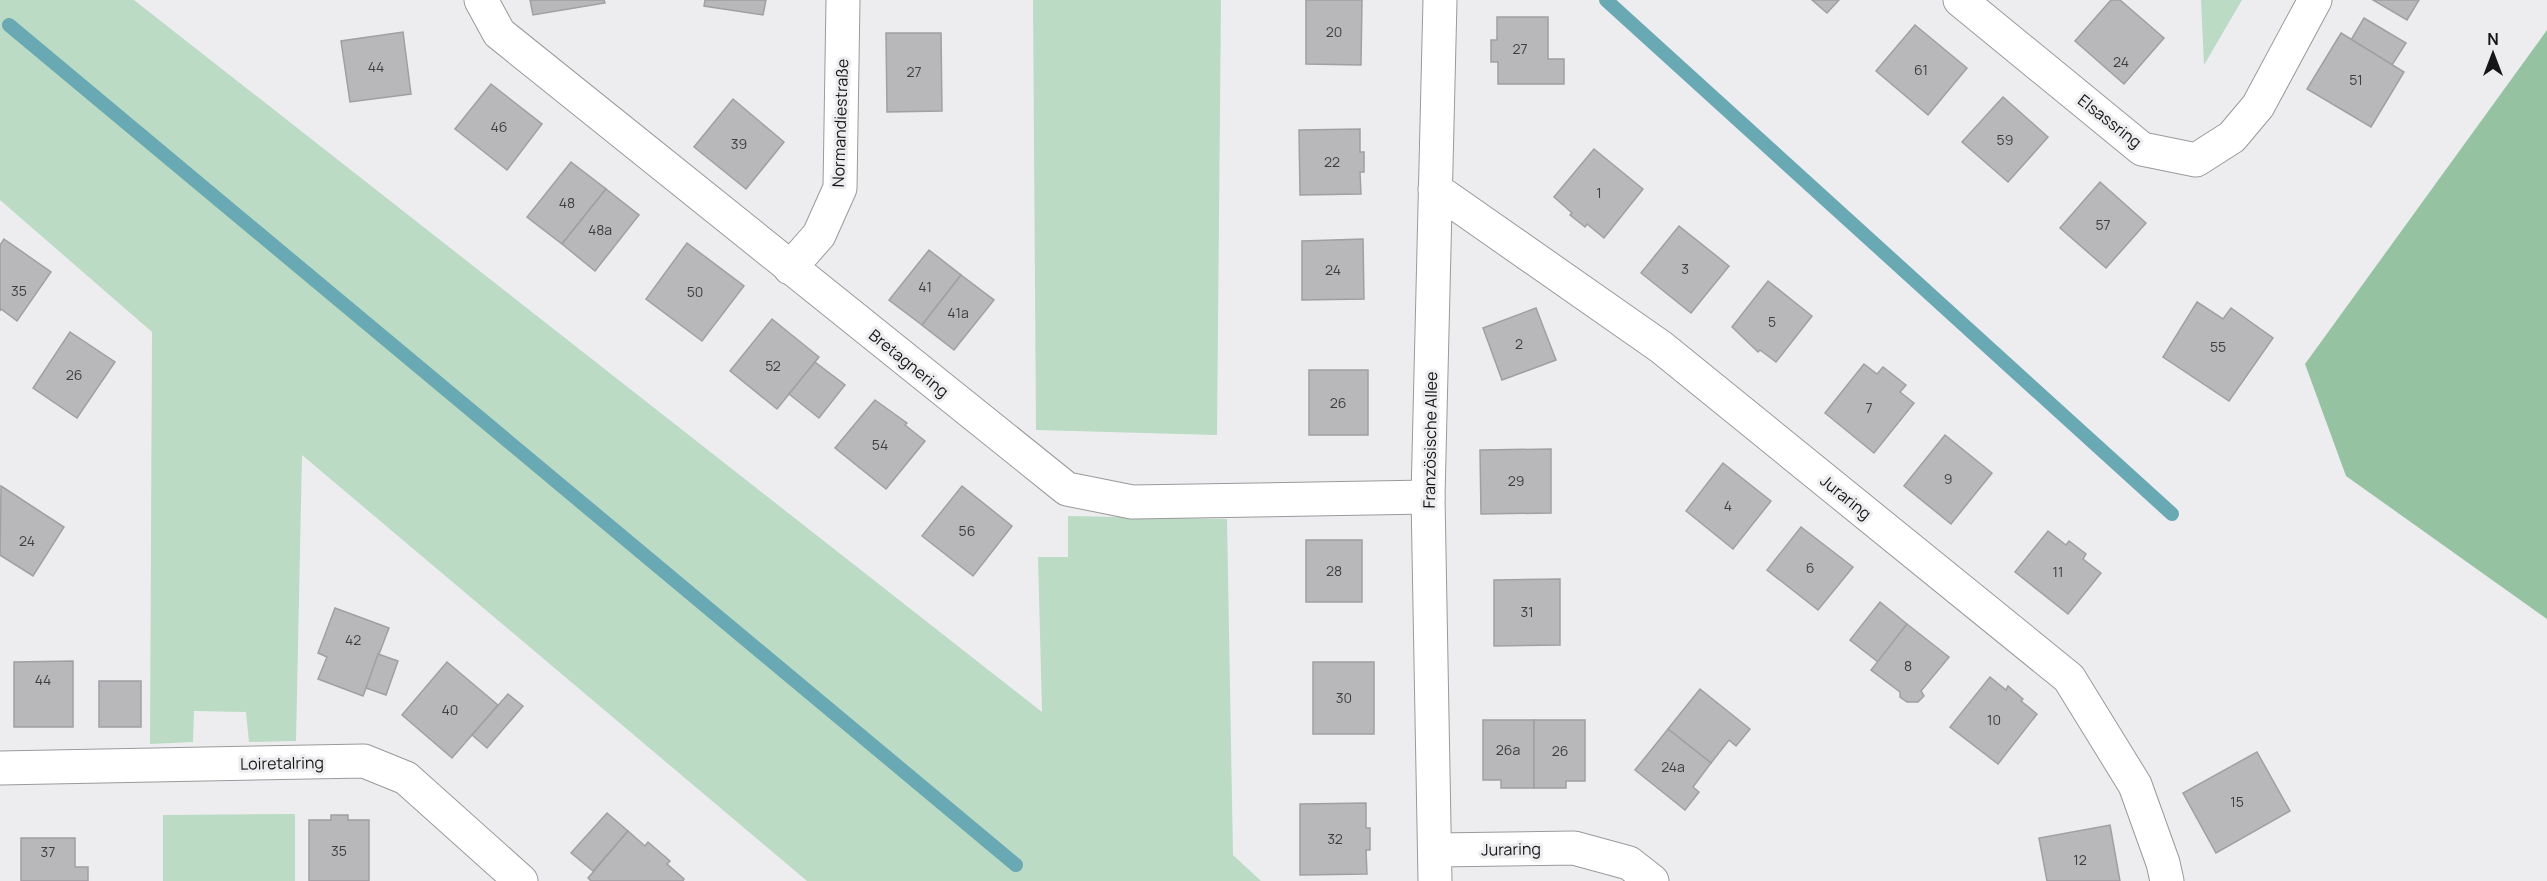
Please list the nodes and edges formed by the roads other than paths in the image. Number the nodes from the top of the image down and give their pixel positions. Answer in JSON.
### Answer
{"nodes":[{"id":1,"x":481,"y":0,"type":"edge"},
{"id":2,"x":843,"y":0,"type":"edge"},
{"id":3,"x":1440,"y":0,"type":"edge"},
{"id":4,"x":1960,"y":0,"type":"edge"},
{"id":5,"x":2315,"y":0,"type":"edge"},
{"id":6,"x":1435,"y":189,"type":"junction"},
{"id":7,"x":790,"y":268,"type":"junction"},
{"id":8,"x":1428,"y":497,"type":"junction"},
{"id":9,"x":0,"y":768,"type":"edge"},
{"id":10,"x":1435,"y":865,"type":"edge"},
{"id":11,"x":521,"y":881,"type":"edge"},
{"id":12,"x":1652,"y":881,"type":"edge"},
{"id":13,"x":2167,"y":881,"type":"edge"}],
"edges":[{"from":1,"to":7,"type":"street","name":"Bretagnering"},
{"from":2,"to":7,"type":"street","name":"Normandiestraße"},
{"from":3,"to":6,"type":"street","name":"Französische Allee"},
{"from":4,"to":5,"type":"street","name":"Elsassring"},
{"from":6,"to":8,"type":"street","name":"Französische Allee"},
{"from":6,"to":13,"type":"street","name":"Juraring"},
{"from":7,"to":8,"type":"street","name":"Bretagnering"},
{"from":8,"to":10,"type":"street","name":"Französische Allee"},
{"from":9,"to":11,"type":"street","name":"Loiretalring"},
{"from":10,"to":12,"type":"street","name":"Juraring"}]}
